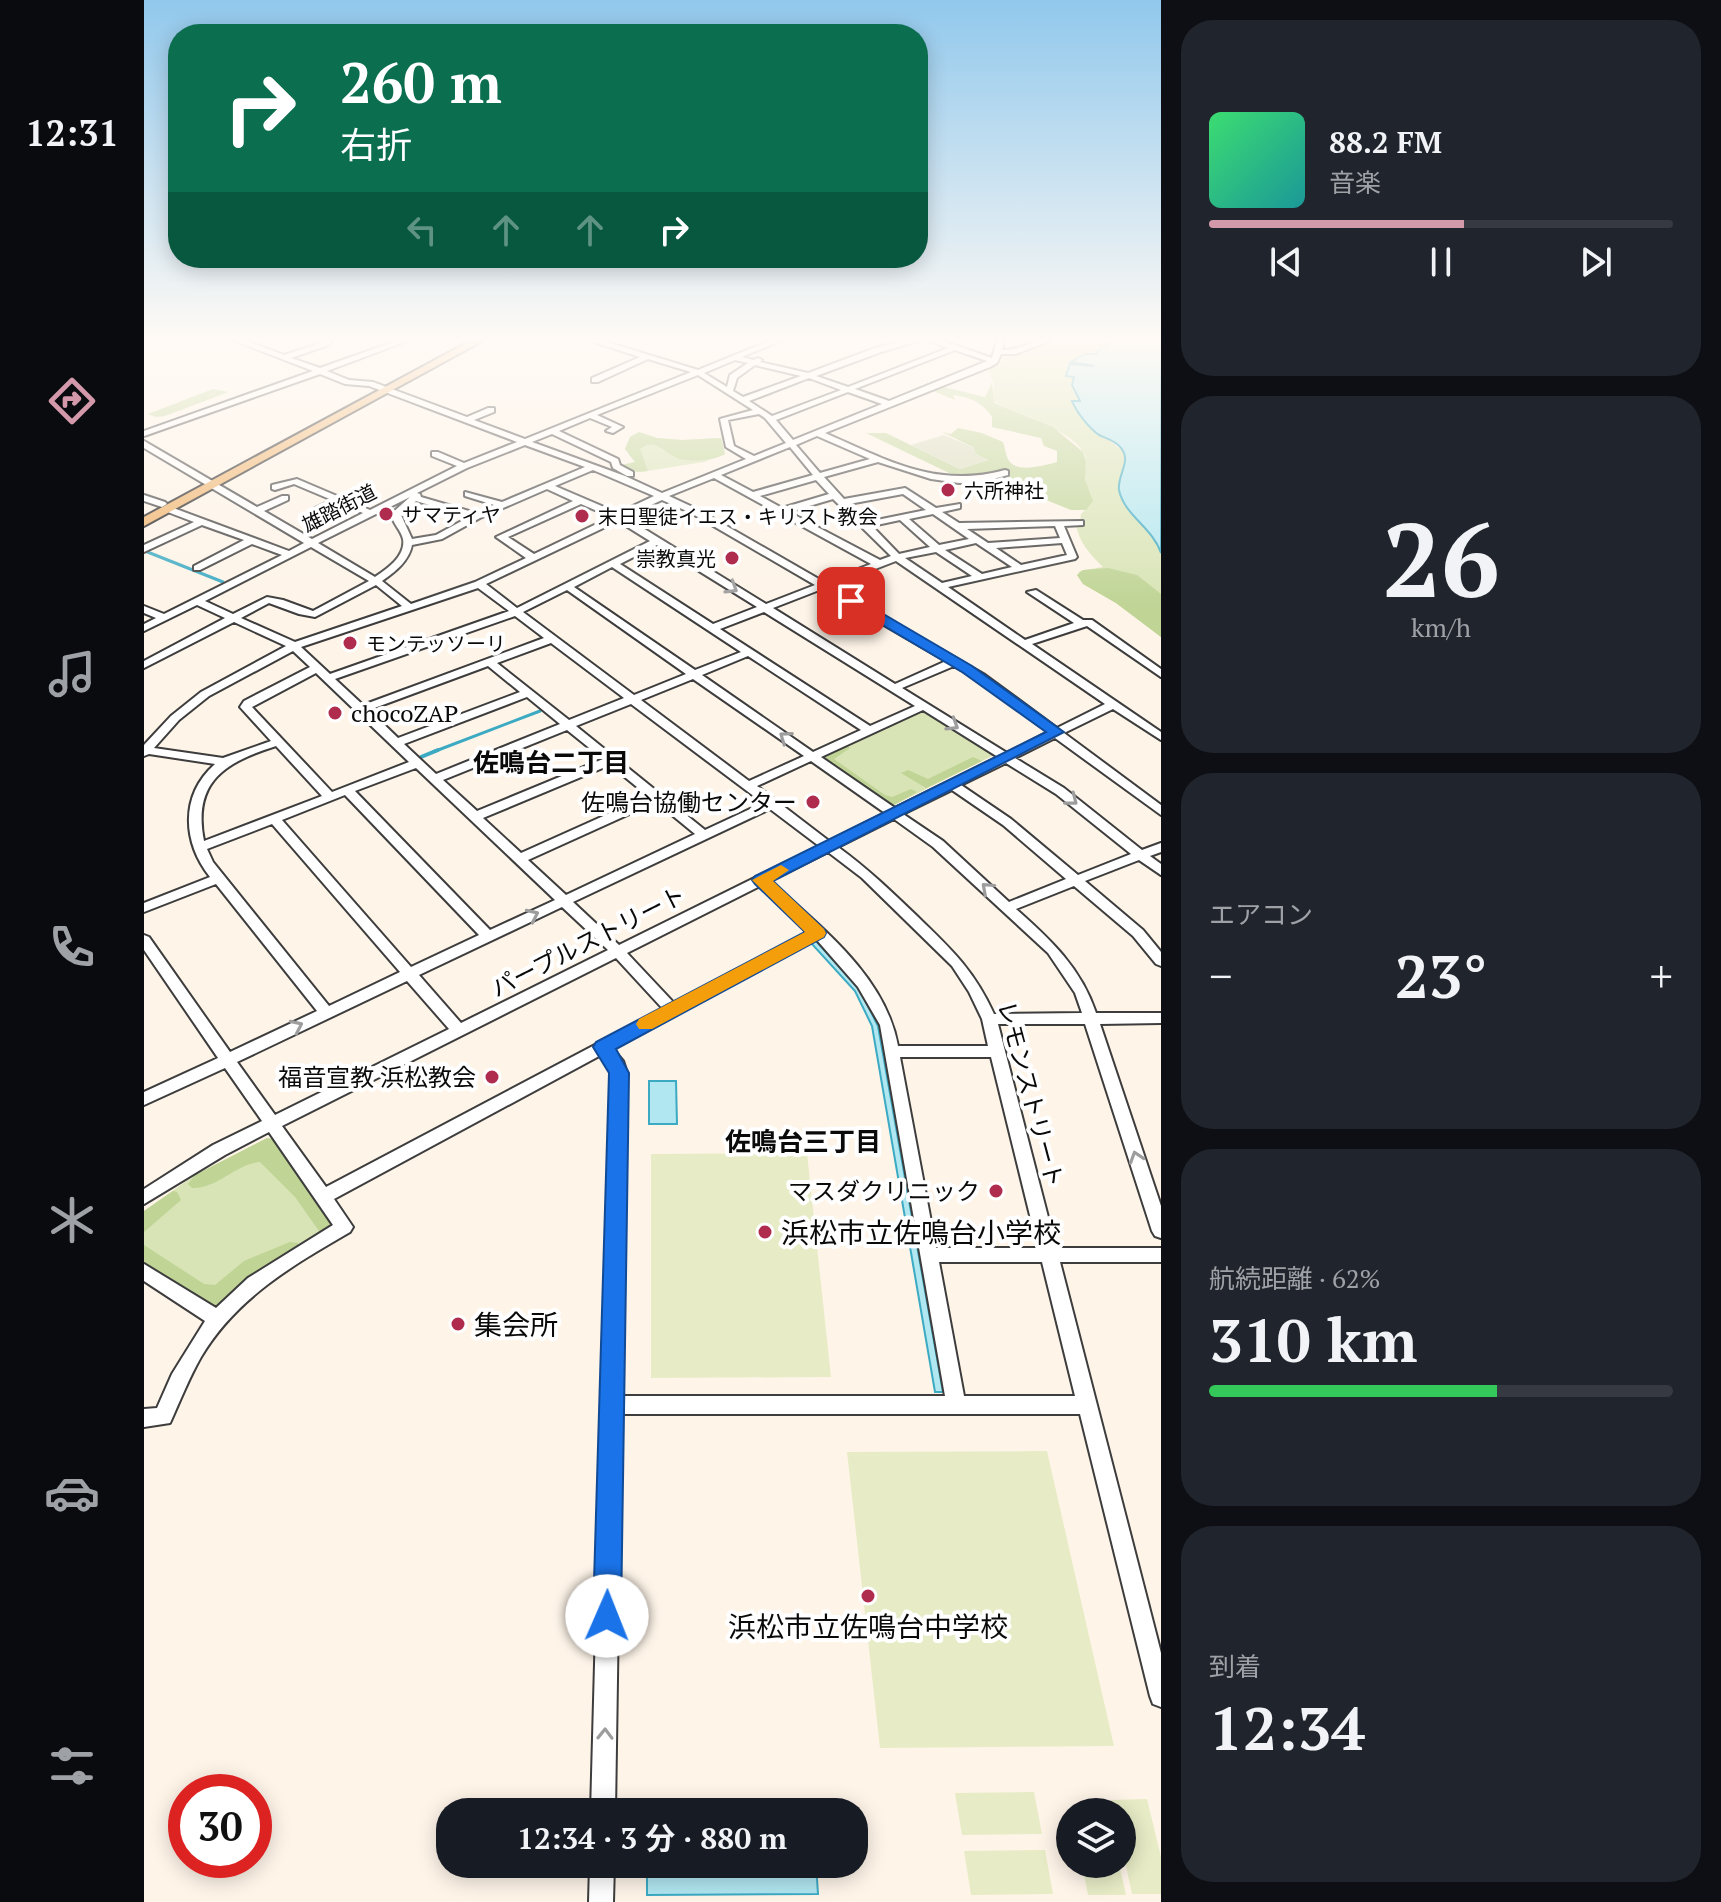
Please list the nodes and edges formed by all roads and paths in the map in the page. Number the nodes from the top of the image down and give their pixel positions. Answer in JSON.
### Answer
{"nodes":[{"id":1,"x":309,"y":429,"type":"edge"},
{"id":2,"x":491,"y":429,"type":"edge"},
{"id":3,"x":553,"y":429,"type":"edge"},
{"id":4,"x":615,"y":429,"type":"edge"},
{"id":5,"x":726,"y":429,"type":"edge"},
{"id":6,"x":780,"y":429,"type":"edge"},
{"id":7,"x":828,"y":429,"type":"edge"},
{"id":8,"x":550,"y":430,"type":"junction"},
{"id":9,"x":610,"y":431,"type":"dead end"},
{"id":10,"x":817,"y":433,"type":"junction"},
{"id":11,"x":524,"y":441,"type":"junction"},
{"id":12,"x":144,"y":444,"type":"edge"},
{"id":13,"x":792,"y":444,"type":"junction"},
{"id":14,"x":435,"y":454,"type":"dead end"},
{"id":15,"x":144,"y":455,"type":"edge"},
{"id":16,"x":753,"y":459,"type":"junction"},
{"id":17,"x":879,"y":459,"type":"junction"},
{"id":18,"x":464,"y":466,"type":"junction"},
{"id":19,"x":593,"y":467,"type":"junction"},
{"id":20,"x":1005,"y":473,"type":"dead end"},
{"id":21,"x":715,"y":475,"type":"junction"},
{"id":22,"x":819,"y":476,"type":"junction"},
{"id":23,"x":622,"y":478,"type":"junction"},
{"id":24,"x":205,"y":485,"type":"junction"},
{"id":25,"x":421,"y":486,"type":"junction"},
{"id":26,"x":547,"y":486,"type":"junction"},
{"id":27,"x":468,"y":494,"type":"dead end"},
{"id":28,"x":664,"y":495,"type":"junction"},
{"id":29,"x":753,"y":495,"type":"junction"},
{"id":30,"x":144,"y":498,"type":"edge"},
{"id":31,"x":414,"y":498,"type":"junction"},
{"id":32,"x":840,"y":499,"type":"junction"},
{"id":33,"x":340,"y":500,"type":"junction"},
{"id":34,"x":580,"y":501,"type":"junction"},
{"id":35,"x":384,"y":505,"type":"junction"},
{"id":36,"x":502,"y":505,"type":"junction"},
{"id":37,"x":957,"y":506,"type":"dead end"},
{"id":38,"x":165,"y":507,"type":"junction"},
{"id":39,"x":256,"y":511,"type":"junction"},
{"id":40,"x":316,"y":511,"type":"dead end"},
{"id":41,"x":397,"y":511,"type":"junction"},
{"id":42,"x":781,"y":511,"type":"junction"},
{"id":43,"x":935,"y":511,"type":"junction"},
{"id":44,"x":370,"y":513,"type":"junction"},
{"id":45,"x":144,"y":514,"type":"edge"},
{"id":46,"x":477,"y":516,"type":"junction"},
{"id":47,"x":619,"y":517,"type":"junction"},
{"id":48,"x":903,"y":518,"type":"junction"},
{"id":49,"x":203,"y":521,"type":"junction"},
{"id":50,"x":144,"y":522,"type":"edge"},
{"id":51,"x":1080,"y":523,"type":"dead end"},
{"id":52,"x":1059,"y":524,"type":"junction"},
{"id":53,"x":865,"y":525,"type":"junction"},
{"id":54,"x":958,"y":526,"type":"junction"},
{"id":55,"x":163,"y":540,"type":"junction"},
{"id":56,"x":252,"y":540,"type":"junction"},
{"id":57,"x":977,"y":540,"type":"junction"},
{"id":58,"x":1064,"y":540,"type":"junction"},
{"id":59,"x":657,"y":541,"type":"junction"},
{"id":60,"x":408,"y":543,"type":"junction"},
{"id":61,"x":305,"y":546,"type":"junction"},
{"id":62,"x":180,"y":547,"type":"dead end"},
{"id":63,"x":987,"y":547,"type":"junction"},
{"id":64,"x":144,"y":549,"type":"edge"},
{"id":65,"x":938,"y":549,"type":"junction"},
{"id":66,"x":289,"y":554,"type":"junction"},
{"id":67,"x":897,"y":557,"type":"junction"},
{"id":68,"x":533,"y":558,"type":"junction"},
{"id":69,"x":612,"y":563,"type":"junction"},
{"id":70,"x":879,"y":564,"type":"junction"},
{"id":71,"x":197,"y":568,"type":"dead end"},
{"id":72,"x":1019,"y":568,"type":"junction"},
{"id":73,"x":978,"y":576,"type":"junction"},
{"id":74,"x":371,"y":584,"type":"junction"},
{"id":75,"x":479,"y":584,"type":"junction"},
{"id":76,"x":824,"y":585,"type":"junction"},
{"id":77,"x":567,"y":586,"type":"junction"},
{"id":78,"x":941,"y":586,"type":"junction"},
{"id":79,"x":1032,"y":592,"type":"dead end"},
{"id":80,"x":197,"y":601,"type":"junction"},
{"id":81,"x":410,"y":608,"type":"junction"},
{"id":82,"x":765,"y":608,"type":"junction"},
{"id":83,"x":144,"y":609,"type":"edge"},
{"id":84,"x":516,"y":612,"type":"junction"},
{"id":85,"x":164,"y":618,"type":"junction"},
{"id":86,"x":235,"y":618,"type":"junction"},
{"id":87,"x":1082,"y":624,"type":"junction"},
{"id":88,"x":144,"y":628,"type":"edge"},
{"id":89,"x":713,"y":628,"type":"junction"},
{"id":90,"x":552,"y":639,"type":"junction"},
{"id":91,"x":1026,"y":643,"type":"junction"},
{"id":92,"x":294,"y":646,"type":"junction"},
{"id":93,"x":750,"y":652,"type":"junction"},
{"id":94,"x":955,"y":661,"type":"junction"},
{"id":95,"x":490,"y":662,"type":"junction"},
{"id":96,"x":144,"y":665,"type":"edge"},
{"id":97,"x":317,"y":668,"type":"junction"},
{"id":98,"x":695,"y":674,"type":"junction"},
{"id":99,"x":1161,"y":674,"type":"edge"},
{"id":100,"x":328,"y":678,"type":"junction"},
{"id":101,"x":894,"y":688,"type":"junction"},
{"id":102,"x":528,"y":693,"type":"junction"},
{"id":103,"x":633,"y":699,"type":"junction"},
{"id":104,"x":1114,"y":704,"type":"junction"},
{"id":105,"x":923,"y":706,"type":"junction"},
{"id":106,"x":361,"y":709,"type":"junction"},
{"id":107,"x":568,"y":725,"type":"junction"},
{"id":108,"x":869,"y":730,"type":"junction"},
{"id":109,"x":1057,"y":732,"type":"junction"},
{"id":110,"x":1161,"y":737,"type":"edge"},
{"id":111,"x":278,"y":742,"type":"junction"},
{"id":112,"x":396,"y":743,"type":"junction"},
{"id":113,"x":145,"y":751,"type":"edge"},
{"id":114,"x":813,"y":756,"type":"junction"},
{"id":115,"x":1006,"y":758,"type":"junction"},
{"id":116,"x":611,"y":760,"type":"junction"},
{"id":117,"x":225,"y":762,"type":"junction"},
{"id":118,"x":417,"y":763,"type":"junction"},
{"id":119,"x":434,"y":779,"type":"junction"},
{"id":120,"x":952,"y":784,"type":"junction"},
{"id":121,"x":748,"y":786,"type":"junction"},
{"id":122,"x":347,"y":790,"type":"junction"},
{"id":123,"x":330,"y":797,"type":"junction"},
{"id":124,"x":657,"y":797,"type":"junction"},
{"id":125,"x":772,"y":803,"type":"junction"},
{"id":126,"x":1161,"y":811,"type":"edge"},
{"id":127,"x":895,"y":813,"type":"junction"},
{"id":128,"x":474,"y":817,"type":"junction"},
{"id":129,"x":274,"y":819,"type":"junction"},
{"id":130,"x":704,"y":835,"type":"junction"},
{"id":131,"x":829,"y":846,"type":"junction"},
{"id":132,"x":1161,"y":847,"type":"edge"},
{"id":133,"x":198,"y":848,"type":"junction"},
{"id":134,"x":1141,"y":855,"type":"junction"},
{"id":135,"x":518,"y":859,"type":"junction"},
{"id":136,"x":1161,"y":871,"type":"edge"},
{"id":137,"x":219,"y":878,"type":"junction"},
{"id":138,"x":761,"y":880,"type":"junction"},
{"id":139,"x":1076,"y":881,"type":"junction"},
{"id":140,"x":563,"y":901,"type":"junction"},
{"id":141,"x":1008,"y":907,"type":"junction"},
{"id":142,"x":144,"y":908,"type":"edge"},
{"id":143,"x":817,"y":933,"type":"junction"},
{"id":144,"x":488,"y":936,"type":"junction"},
{"id":145,"x":144,"y":940,"type":"edge"},
{"id":146,"x":616,"y":952,"type":"junction"},
{"id":147,"x":1161,"y":961,"type":"edge"},
{"id":148,"x":409,"y":973,"type":"junction"},
{"id":149,"x":672,"y":1010,"type":"junction"},
{"id":150,"x":326,"y":1012,"type":"junction"},
{"id":151,"x":1161,"y":1018,"type":"edge"},
{"id":152,"x":989,"y":1019,"type":"junction"},
{"id":153,"x":1090,"y":1019,"type":"junction"},
{"id":154,"x":459,"y":1031,"type":"junction"},
{"id":155,"x":603,"y":1047,"type":"junction"},
{"id":156,"x":997,"y":1051,"type":"junction"},
{"id":157,"x":893,"y":1052,"type":"junction"},
{"id":158,"x":227,"y":1059,"type":"junction"},
{"id":159,"x":144,"y":1099,"type":"edge"},
{"id":160,"x":272,"y":1124,"type":"junction"},
{"id":161,"x":144,"y":1197,"type":"edge"},
{"id":162,"x":322,"y":1197,"type":"junction"},
{"id":163,"x":1161,"y":1231,"type":"edge"},
{"id":164,"x":929,"y":1255,"type":"junction"},
{"id":165,"x":1049,"y":1255,"type":"junction"},
{"id":166,"x":1161,"y":1255,"type":"edge"},
{"id":167,"x":144,"y":1272,"type":"edge"},
{"id":168,"x":217,"y":1319,"type":"junction"},
{"id":169,"x":612,"y":1405,"type":"junction"},
{"id":170,"x":956,"y":1405,"type":"junction"},
{"id":171,"x":1087,"y":1405,"type":"junction"},
{"id":172,"x":144,"y":1418,"type":"edge"},
{"id":173,"x":1161,"y":1696,"type":"edge"},
{"id":174,"x":603,"y":1798,"type":"edge"},
{"id":175,"x":602,"y":1878,"type":"edge"},
{"id":176,"x":601,"y":1902,"type":"edge"}],
"edges":[{"from":1,"to":24,"type":"main road"},
{"from":2,"to":11,"type":"street"},
{"from":3,"to":8,"type":"street","name":"雄踏街道"},
{"from":4,"to":9,"type":"street"},
{"from":5,"to":16,"type":"street"},
{"from":6,"to":13,"type":"street"},
{"from":7,"to":10,"type":"street"},
{"from":8,"to":11,"type":"street","name":"雄踏街道"},
{"from":8,"to":23,"type":"street"},
{"from":10,"to":13,"type":"street"},
{"from":10,"to":17,"type":"street"},
{"from":11,"to":18,"type":"street","name":"雄踏街道"},
{"from":11,"to":19,"type":"street"},
{"from":12,"to":24,"type":"street"},
{"from":13,"to":16,"type":"street"},
{"from":13,"to":22,"type":"street"},
{"from":14,"to":18,"type":"street"},
{"from":15,"to":24,"type":"street"},
{"from":16,"to":21,"type":"street"},
{"from":17,"to":20,"type":"street"},
{"from":17,"to":22,"type":"street"},
{"from":18,"to":25,"type":"street","name":"雄踏街道"},
{"from":19,"to":23,"type":"street"},
{"from":19,"to":26,"type":"street"},
{"from":21,"to":28,"type":"street"},
{"from":21,"to":29,"type":"street"},
{"from":22,"to":29,"type":"street"},
{"from":22,"to":32,"type":"street"},
{"from":23,"to":28,"type":"street"},
{"from":24,"to":38,"type":"main road"},
{"from":24,"to":39,"type":"street"},
{"from":24,"to":61,"type":"street"},
{"from":25,"to":31,"type":"street"},
{"from":25,"to":35,"type":"street","name":"雄踏街道"},
{"from":26,"to":34,"type":"street"},
{"from":26,"to":36,"type":"street"},
{"from":27,"to":36,"type":"street"},
{"from":28,"to":47,"type":"street"},
{"from":28,"to":76,"type":"street"},
{"from":29,"to":42,"type":"street"},
{"from":30,"to":38,"type":"street"},
{"from":31,"to":41,"type":"street"},
{"from":31,"to":46,"type":"street"},
{"from":32,"to":42,"type":"street"},
{"from":32,"to":43,"type":"street"},
{"from":32,"to":53,"type":"street"},
{"from":33,"to":39,"type":"street"},
{"from":33,"to":40,"type":"street"},
{"from":33,"to":44,"type":"street"},
{"from":34,"to":47,"type":"street"},
{"from":34,"to":68,"type":"street"},
{"from":35,"to":41,"type":"street"},
{"from":35,"to":44,"type":"street","name":"雄踏街道"},
{"from":36,"to":46,"type":"street"},
{"from":37,"to":43,"type":"street"},
{"from":38,"to":45,"type":"main road"},
{"from":38,"to":49,"type":"street"},
{"from":38,"to":50,"type":"main road"},
{"from":39,"to":61,"type":"street"},
{"from":41,"to":60,"type":"street"},
{"from":42,"to":70,"type":"street"},
{"from":43,"to":48,"type":"street"},
{"from":43,"to":54,"type":"street"},
{"from":44,"to":61,"type":"street","name":"雄踏街道"},
{"from":46,"to":60,"type":"street"},
{"from":47,"to":59,"type":"street"},
{"from":47,"to":68,"type":"street"},
{"from":48,"to":53,"type":"street"},
{"from":48,"to":65,"type":"street"},
{"from":49,"to":55,"type":"street"},
{"from":49,"to":56,"type":"street"},
{"from":51,"to":52,"type":"street"},
{"from":52,"to":54,"type":"street"},
{"from":52,"to":58,"type":"street"},
{"from":53,"to":67,"type":"street"},
{"from":54,"to":57,"type":"street"},
{"from":55,"to":62,"type":"street"},
{"from":55,"to":64,"type":"street"},
{"from":56,"to":66,"type":"street"},
{"from":56,"to":71,"type":"street"},
{"from":57,"to":63,"type":"street"},
{"from":57,"to":65,"type":"street"},
{"from":58,"to":63,"type":"street"},
{"from":58,"to":72,"type":"street"},
{"from":59,"to":69,"type":"street"},
{"from":59,"to":82,"type":"street","one_way":true},
{"from":60,"to":74,"type":"street"},
{"from":61,"to":66,"type":"street","name":"雄踏街道"},
{"from":61,"to":74,"type":"street"},
{"from":63,"to":72,"type":"street"},
{"from":65,"to":67,"type":"street"},
{"from":65,"to":73,"type":"street"},
{"from":66,"to":80,"type":"street","name":"雄踏街道"},
{"from":67,"to":70,"type":"street"},
{"from":67,"to":78,"type":"street"},
{"from":68,"to":75,"type":"street"},
{"from":69,"to":77,"type":"street"},
{"from":69,"to":89,"type":"street"},
{"from":70,"to":76,"type":"street"},
{"from":72,"to":73,"type":"street"},
{"from":73,"to":78,"type":"street"},
{"from":74,"to":81,"type":"street"},
{"from":74,"to":86,"type":"street"},
{"from":75,"to":81,"type":"street"},
{"from":75,"to":84,"type":"street","name":"レモンストリート"},
{"from":76,"to":82,"type":"street"},
{"from":76,"to":94,"type":"street"},
{"from":77,"to":84,"type":"street"},
{"from":77,"to":98,"type":"street"},
{"from":78,"to":91,"type":"street"},
{"from":79,"to":87,"type":"street"},
{"from":80,"to":85,"type":"street","name":"雄踏街道"},
{"from":80,"to":86,"type":"street"},
{"from":81,"to":92,"type":"street"},
{"from":82,"to":89,"type":"street"},
{"from":82,"to":101,"type":"street"},
{"from":83,"to":85,"type":"street"},
{"from":84,"to":90,"type":"street","name":"レモンストリート"},
{"from":84,"to":100,"type":"street"},
{"from":85,"to":88,"type":"street","name":"雄踏街道"},
{"from":86,"to":92,"type":"street"},
{"from":86,"to":96,"type":"street"},
{"from":87,"to":91,"type":"street"},
{"from":87,"to":99,"type":"street"},
{"from":89,"to":93,"type":"street"},
{"from":90,"to":95,"type":"street"},
{"from":90,"to":103,"type":"street","name":"レモンストリート"},
{"from":91,"to":104,"type":"street"},
{"from":92,"to":97,"type":"street"},
{"from":92,"to":113,"type":"street"},
{"from":93,"to":98,"type":"street"},
{"from":93,"to":108,"type":"street"},
{"from":94,"to":101,"type":"street"},
{"from":94,"to":109,"type":"street"},
{"from":95,"to":102,"type":"street"},
{"from":95,"to":106,"type":"street"},
{"from":97,"to":100,"type":"street"},
{"from":97,"to":111,"type":"street"},
{"from":98,"to":103,"type":"street"},
{"from":114,"to":98,"type":"street","one_way":true},
{"from":100,"to":106,"type":"street"},
{"from":101,"to":105,"type":"street"},
{"from":102,"to":107,"type":"street"},
{"from":102,"to":112,"type":"street"},
{"from":103,"to":107,"type":"street"},
{"from":103,"to":121,"type":"street","name":"レモンストリート"},
{"from":104,"to":109,"type":"street","name":"パープルストリート"},
{"from":104,"to":110,"type":"street"},
{"from":105,"to":108,"type":"street"},
{"from":105,"to":115,"type":"street","one_way":true},
{"from":106,"to":112,"type":"street"},
{"from":107,"to":116,"type":"street"},
{"from":107,"to":119,"type":"street"},
{"from":108,"to":114,"type":"street"},
{"from":109,"to":115,"type":"street","name":"パープルストリート"},
{"from":109,"to":126,"type":"street"},
{"from":111,"to":117,"type":"street"},
{"from":111,"to":123,"type":"street"},
{"from":112,"to":118,"type":"street"},
{"from":113,"to":117,"type":"street"},
{"from":114,"to":121,"type":"street"},
{"from":114,"to":127,"type":"street"},
{"from":115,"to":120,"type":"street","name":"パープルストリート"},
{"from":115,"to":134,"type":"street","one_way":true},
{"from":116,"to":124,"type":"street"},
{"from":116,"to":128,"type":"street"},
{"from":117,"to":133,"type":"street"},
{"from":118,"to":119,"type":"street"},
{"from":118,"to":122,"type":"street"},
{"from":119,"to":128,"type":"street"},
{"from":120,"to":127,"type":"street","name":"パープルストリート"},
{"from":120,"to":139,"type":"street"},
{"from":121,"to":125,"type":"street","name":"レモンストリート"},
{"from":122,"to":123,"type":"street"},
{"from":122,"to":144,"type":"street"},
{"from":123,"to":129,"type":"street"},
{"from":124,"to":130,"type":"street"},
{"from":124,"to":135,"type":"street"},
{"from":125,"to":130,"type":"street"},
{"from":125,"to":131,"type":"street","name":"レモンストリート"},
{"from":127,"to":131,"type":"street","name":"パープルストリート"},
{"from":141,"to":127,"type":"street","one_way":true},
{"from":128,"to":135,"type":"street"},
{"from":129,"to":133,"type":"street"},
{"from":129,"to":148,"type":"street"},
{"from":130,"to":140,"type":"street"},
{"from":131,"to":138,"type":"street","name":"パープルストリート"},
{"from":131,"to":152,"type":"street","name":"レモンストリート"},
{"from":132,"to":134,"type":"street"},
{"from":133,"to":137,"type":"street"},
{"from":134,"to":136,"type":"street"},
{"from":134,"to":139,"type":"street"},
{"from":135,"to":140,"type":"street"},
{"from":137,"to":142,"type":"street"},
{"from":137,"to":150,"type":"street"},
{"from":138,"to":143,"type":"street"},
{"from":138,"to":146,"type":"street","name":"パープルストリート"},
{"from":139,"to":141,"type":"street"},
{"from":139,"to":147,"type":"street"},
{"from":144,"to":140,"type":"street","one_way":true},
{"from":140,"to":146,"type":"street"},
{"from":141,"to":153,"type":"street"},
{"from":143,"to":149,"type":"street"},
{"from":143,"to":157,"type":"street"},
{"from":144,"to":148,"type":"street"},
{"from":145,"to":158,"type":"street"},
{"from":146,"to":149,"type":"street"},
{"from":146,"to":154,"type":"street","name":"パープルストリート"},
{"from":148,"to":150,"type":"street"},
{"from":148,"to":154,"type":"street"},
{"from":149,"to":155,"type":"street"},
{"from":158,"to":150,"type":"street","one_way":true},
{"from":151,"to":153,"type":"street"},
{"from":152,"to":153,"type":"street"},
{"from":152,"to":156,"type":"street","name":"レモンストリート"},
{"from":163,"to":153,"type":"street","one_way":true},
{"from":154,"to":160,"type":"street","name":"パープルストリート"},
{"from":155,"to":162,"type":"street"},
{"from":155,"to":169,"type":"street"},
{"from":156,"to":157,"type":"street"},
{"from":156,"to":165,"type":"street","name":"レモンストリート"},
{"from":157,"to":164,"type":"street"},
{"from":158,"to":159,"type":"street"},
{"from":158,"to":160,"type":"street"},
{"from":160,"to":161,"type":"street","name":"パープルストリート"},
{"from":160,"to":162,"type":"street"},
{"from":162,"to":168,"type":"street"},
{"from":164,"to":165,"type":"street"},
{"from":164,"to":170,"type":"street"},
{"from":165,"to":166,"type":"street"},
{"from":165,"to":171,"type":"street","name":"レモンストリート"},
{"from":167,"to":168,"type":"street"},
{"from":168,"to":172,"type":"street"},
{"from":169,"to":170,"type":"street"},
{"from":174,"to":169,"type":"street","one_way":true},
{"from":170,"to":171,"type":"street"},
{"from":171,"to":173,"type":"street","name":"レモンストリート"},
{"from":175,"to":176,"type":"street"}]}
